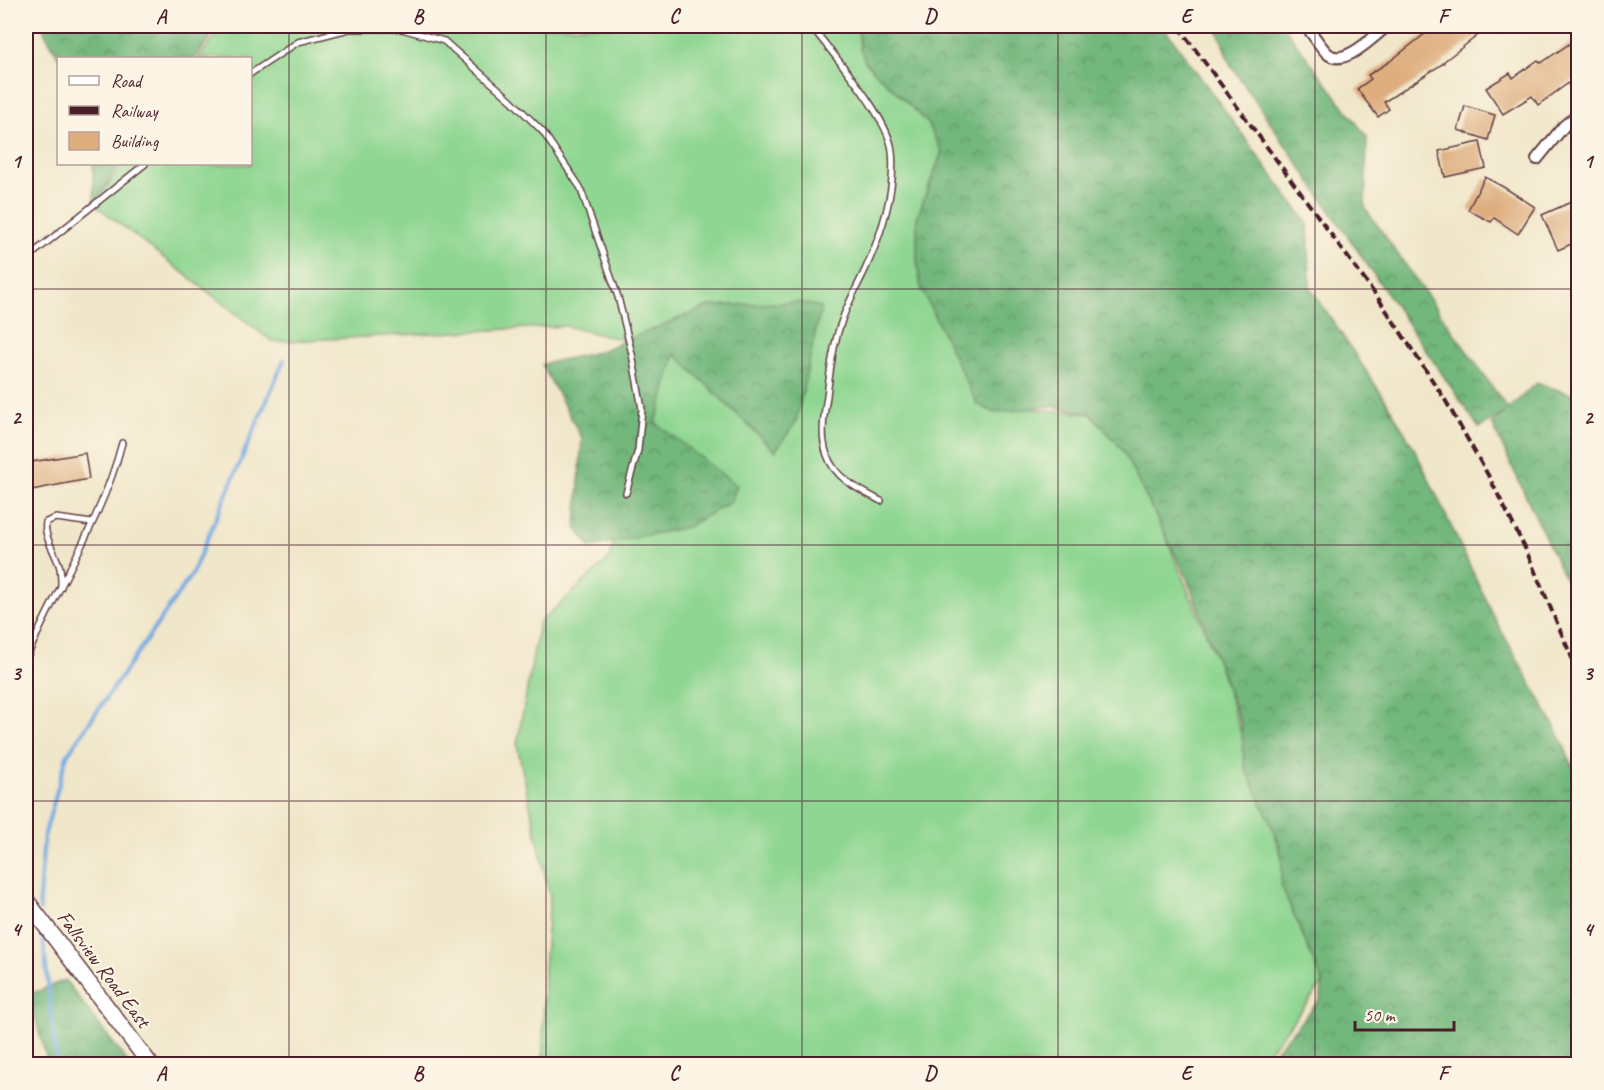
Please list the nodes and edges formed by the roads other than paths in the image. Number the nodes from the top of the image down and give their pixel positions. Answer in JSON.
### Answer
{"nodes":[{"id":1,"x":811,"y":26,"type":"edge"},
{"id":2,"x":1306,"y":26,"type":"edge"},
{"id":3,"x":1388,"y":26,"type":"edge"},
{"id":4,"x":351,"y":27,"type":"edge"},
{"id":5,"x":252,"y":73,"type":"edge"},
{"id":6,"x":1578,"y":115,"type":"edge"},
{"id":7,"x":1536,"y":159,"type":"dead end"},
{"id":8,"x":144,"y":165,"type":"edge"},
{"id":9,"x":26,"y":259,"type":"edge"},
{"id":10,"x":122,"y":442,"type":"dead end"},
{"id":11,"x":626,"y":493,"type":"dead end"},
{"id":12,"x":881,"y":501,"type":"dead end"},
{"id":13,"x":92,"y":524,"type":"junction"},
{"id":14,"x":61,"y":587,"type":"junction"},
{"id":15,"x":26,"y":659,"type":"edge"},
{"id":16,"x":26,"y":900,"type":"edge"},
{"id":17,"x":150,"y":1065,"type":"edge"}],
"edges":[{"from":1,"to":12,"type":"lane"},
{"from":2,"to":3,"type":"street"},
{"from":4,"to":5,"type":"lane"},
{"from":4,"to":11,"type":"lane"},
{"from":6,"to":7,"type":"street"},
{"from":8,"to":9,"type":"lane"},
{"from":10,"to":13,"type":"lane"},
{"from":13,"to":14,"type":"lane"},
{"from":13,"to":14,"type":"lane"},
{"from":14,"to":15,"type":"lane"},
{"from":16,"to":17,"type":"street","name":"Fallsview Road East"}]}
